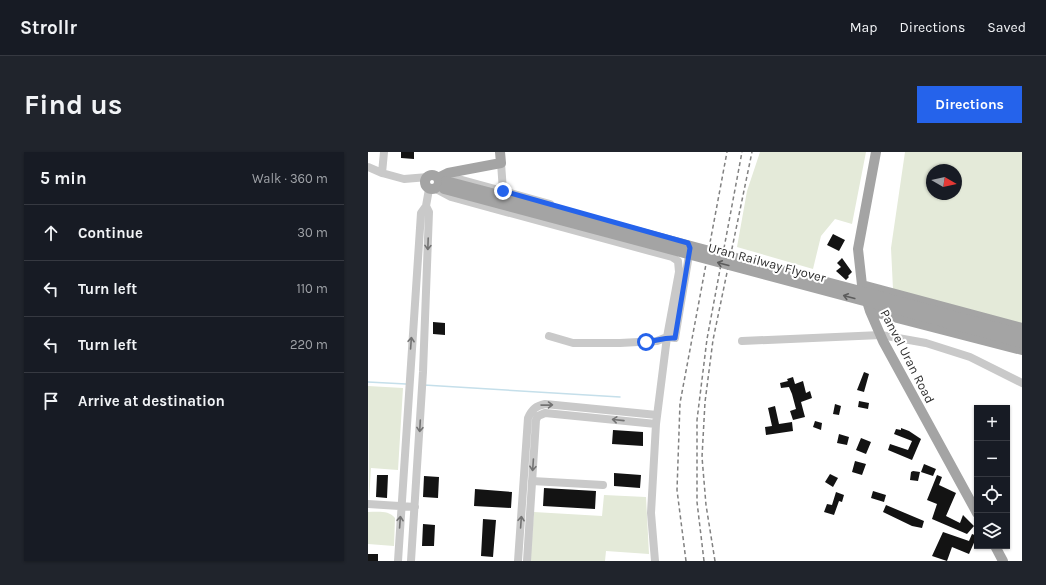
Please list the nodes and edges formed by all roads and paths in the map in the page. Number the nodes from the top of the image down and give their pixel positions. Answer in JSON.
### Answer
{"nodes":[{"id":1,"x":384,"y":152,"type":"edge"},
{"id":2,"x":500,"y":152,"type":"edge"},
{"id":3,"x":876,"y":152,"type":"edge"},
{"id":4,"x":501,"y":163,"type":"junction"},
{"id":5,"x":368,"y":167,"type":"edge"},
{"id":6,"x":382,"y":173,"type":"junction"},
{"id":7,"x":438,"y":182,"type":"junction"},
{"id":8,"x":503,"y":191,"type":"junction"},
{"id":9,"x":426,"y":206,"type":"junction"},
{"id":10,"x":862,"y":285,"type":"junction"},
{"id":11,"x":870,"y":311,"type":"junction"},
{"id":12,"x":1022,"y":328,"type":"edge"},
{"id":13,"x":1022,"y":334,"type":"edge"},
{"id":14,"x":881,"y":335,"type":"junction"},
{"id":15,"x":549,"y":336,"type":"dead end"},
{"id":16,"x":671,"y":338,"type":"junction"},
{"id":17,"x":742,"y":342,"type":"dead end"},
{"id":18,"x":1022,"y":343,"type":"edge"},
{"id":19,"x":1022,"y":350,"type":"edge"},
{"id":20,"x":1022,"y":384,"type":"edge"},
{"id":21,"x":657,"y":419,"type":"junction"},
{"id":22,"x":532,"y":481,"type":"junction"},
{"id":23,"x":603,"y":485,"type":"dead end"},
{"id":24,"x":368,"y":504,"type":"edge"},
{"id":25,"x":401,"y":506,"type":"junction"},
{"id":26,"x":415,"y":507,"type":"junction"},
{"id":27,"x":974,"y":507,"type":"edge"},
{"id":28,"x":997,"y":549,"type":"edge"},
{"id":29,"x":398,"y":561,"type":"edge"},
{"id":30,"x":411,"y":561,"type":"edge"},
{"id":31,"x":518,"y":561,"type":"edge"},
{"id":32,"x":527,"y":561,"type":"edge"},
{"id":33,"x":655,"y":561,"type":"edge"},
{"id":34,"x":1004,"y":561,"type":"edge"}],
"edges":[{"from":1,"to":6,"type":"street"},
{"from":2,"to":4,"type":"main road"},
{"from":3,"to":10,"type":"main road","name":"Panvel Uran Road"},
{"from":4,"to":7,"type":"main road"},
{"from":4,"to":8,"type":"street"},
{"from":5,"to":6,"type":"street"},
{"from":6,"to":7,"type":"street"},
{"from":7,"to":8,"type":"street"},
{"from":7,"to":9,"type":"street"},
{"from":7,"to":13,"type":"main road","name":"Uran Railway Flyover","bridge":true},
{"from":7,"to":16,"type":"street"},
{"from":18,"to":7,"type":"main road","name":"Uran Railway Flyover","one_way":true,"bridge":true},
{"from":8,"to":16,"type":"street"},
{"from":25,"to":9,"type":"street","one_way":true},
{"from":9,"to":26,"type":"street","one_way":true},
{"from":10,"to":11,"type":"main road","name":"Panvel Uran Road"},
{"from":10,"to":12,"type":"main road"},
{"from":11,"to":14,"type":"main road","name":"Panvel Uran Road"},
{"from":11,"to":19,"type":"main road"},
{"from":14,"to":17,"type":"street"},
{"from":14,"to":20,"type":"street"},
{"from":14,"to":27,"type":"main road","name":"Panvel Uran Road"},
{"from":15,"to":16,"type":"street"},
{"from":16,"to":21,"type":"street"},
{"from":21,"to":22,"type":"street","one_way":true},
{"from":31,"to":21,"type":"street","one_way":true},
{"from":21,"to":33,"type":"street"},
{"from":22,"to":23,"type":"street"},
{"from":22,"to":32,"type":"street"},
{"from":24,"to":25,"type":"street"},
{"from":25,"to":26,"type":"street"},
{"from":29,"to":25,"type":"street","one_way":true},
{"from":26,"to":30,"type":"street"},
{"from":28,"to":34,"type":"main road"}]}
